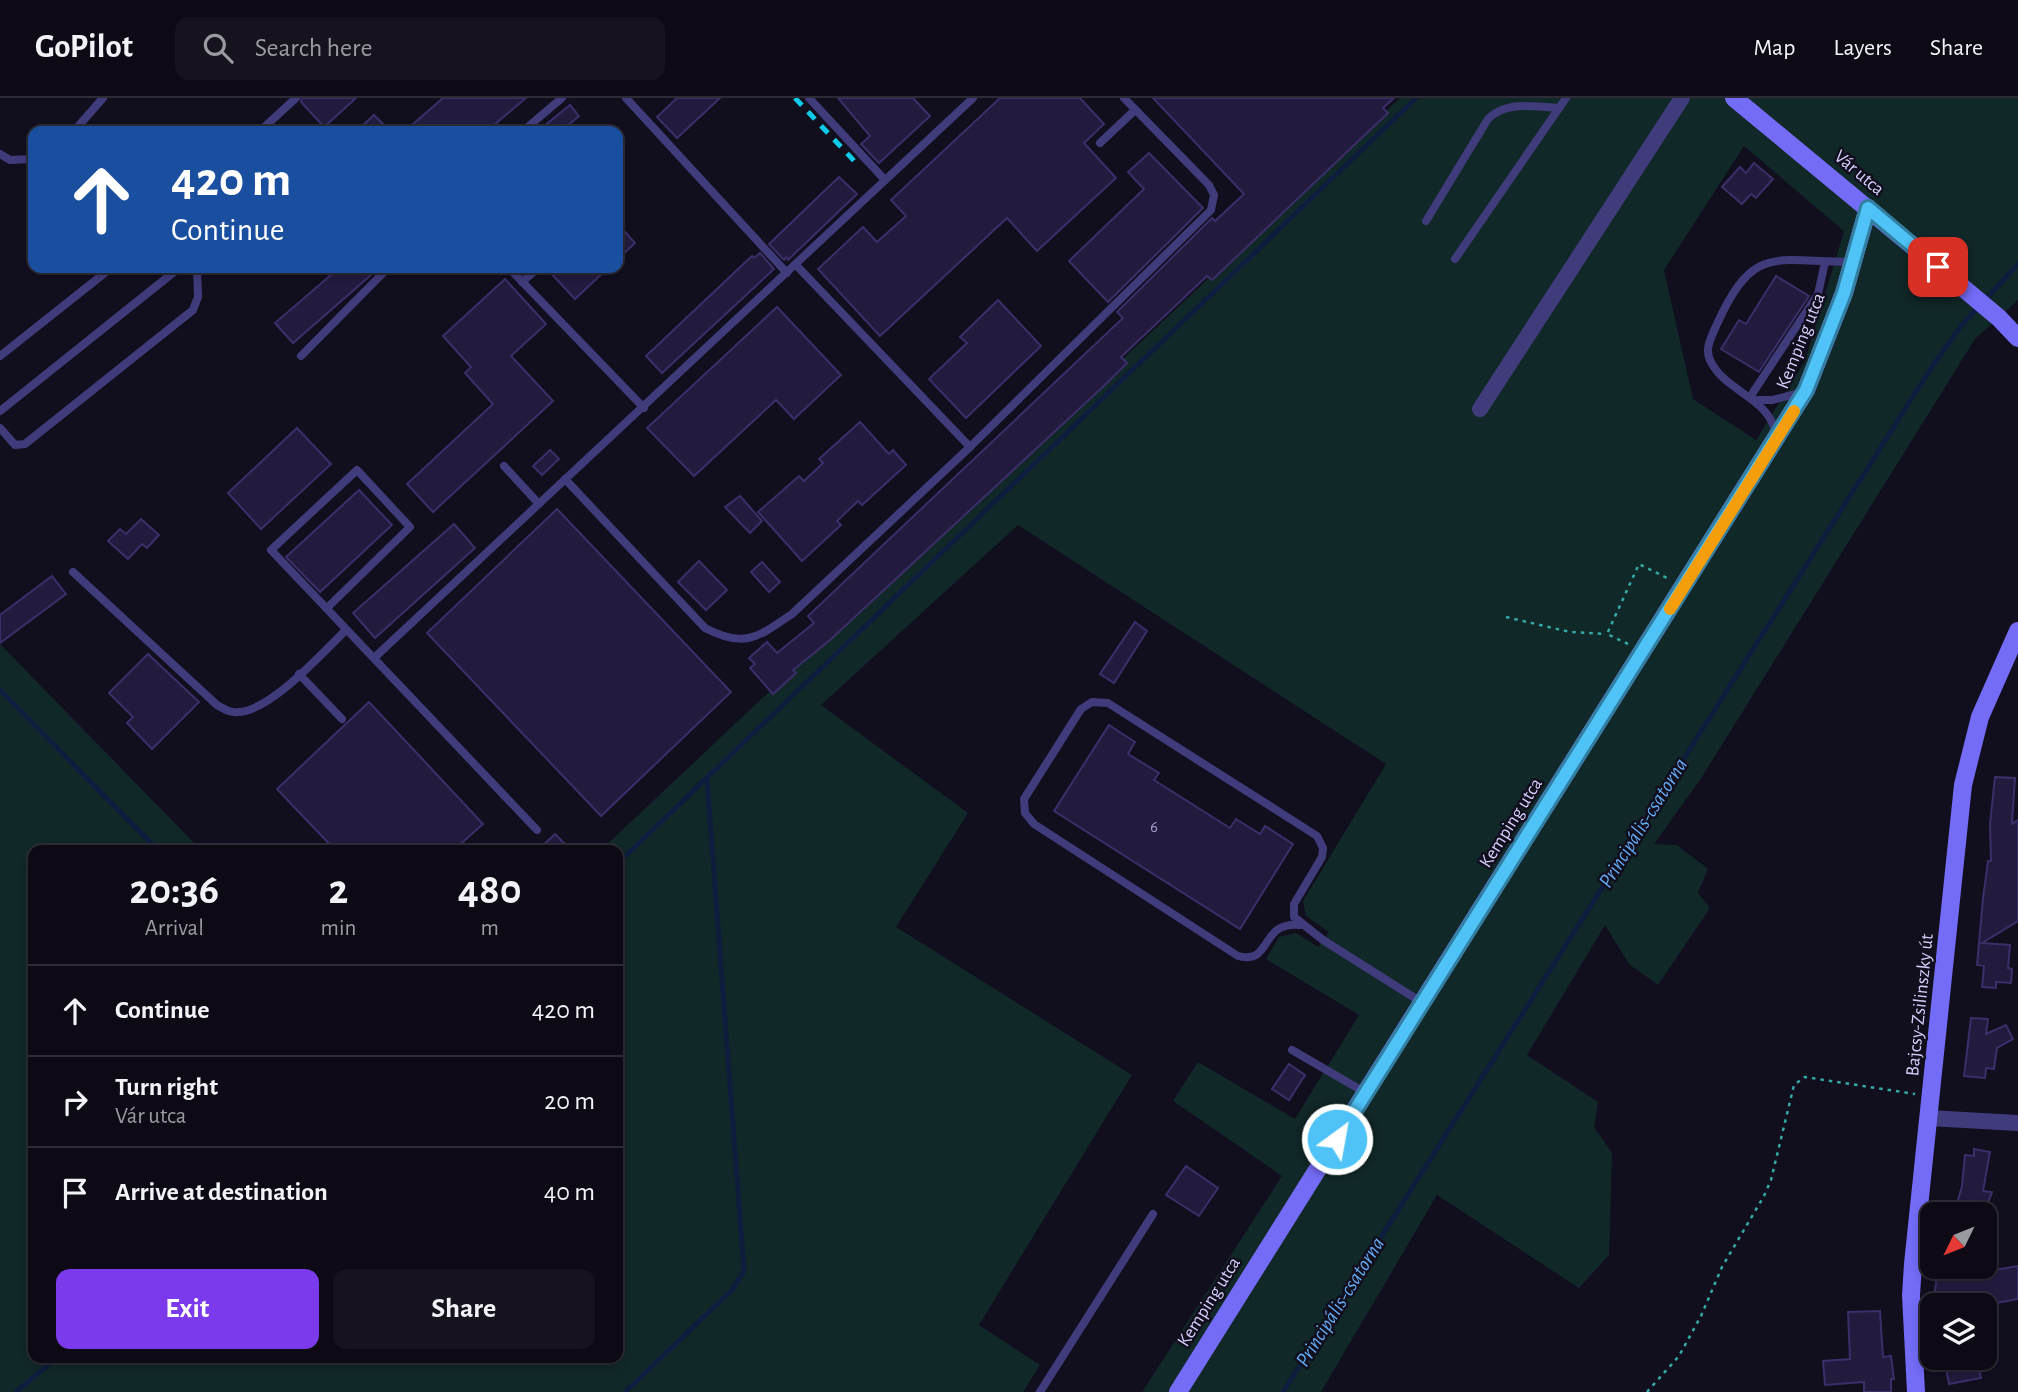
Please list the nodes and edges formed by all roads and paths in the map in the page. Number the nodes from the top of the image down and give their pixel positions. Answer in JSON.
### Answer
{"nodes":[{"id":1,"x":103,"y":98,"type":"edge"},
{"id":2,"x":296,"y":98,"type":"edge"},
{"id":3,"x":562,"y":98,"type":"edge"},
{"id":4,"x":626,"y":98,"type":"edge"},
{"id":5,"x":809,"y":98,"type":"edge"},
{"id":6,"x":973,"y":98,"type":"edge"},
{"id":7,"x":1124,"y":98,"type":"edge"},
{"id":8,"x":1566,"y":98,"type":"edge"},
{"id":9,"x":1682,"y":98,"type":"edge"},
{"id":10,"x":1734,"y":98,"type":"edge"},
{"id":11,"x":1559,"y":108,"type":"junction"},
{"id":12,"x":1135,"y":110,"type":"junction"},
{"id":13,"x":78,"y":126,"type":"edge"},
{"id":14,"x":265,"y":126,"type":"edge"},
{"id":15,"x":529,"y":126,"type":"edge"},
{"id":16,"x":1100,"y":143,"type":"dead end"},
{"id":17,"x":0,"y":154,"type":"edge"},
{"id":18,"x":28,"y":159,"type":"edge"},
{"id":19,"x":885,"y":180,"type":"junction"},
{"id":20,"x":1868,"y":208,"type":"junction"},
{"id":21,"x":1426,"y":220,"type":"dead end"},
{"id":22,"x":1455,"y":259,"type":"dead end"},
{"id":23,"x":1825,"y":262,"type":"junction"},
{"id":24,"x":1854,"y":262,"type":"junction"},
{"id":25,"x":796,"y":265,"type":"junction"},
{"id":26,"x":105,"y":273,"type":"edge"},
{"id":27,"x":173,"y":273,"type":"edge"},
{"id":28,"x":197,"y":273,"type":"edge"},
{"id":29,"x":383,"y":273,"type":"edge"},
{"id":30,"x":514,"y":273,"type":"edge"},
{"id":31,"x":532,"y":273,"type":"edge"},
{"id":32,"x":787,"y":273,"type":"junction"},
{"id":33,"x":522,"y":282,"type":"junction"},
{"id":34,"x":2018,"y":338,"type":"edge"},
{"id":35,"x":0,"y":356,"type":"edge"},
{"id":36,"x":301,"y":356,"type":"dead end"},
{"id":37,"x":1806,"y":390,"type":"junction"},
{"id":38,"x":1753,"y":399,"type":"junction"},
{"id":39,"x":644,"y":408,"type":"junction"},
{"id":40,"x":1480,"y":409,"type":"dead end"},
{"id":41,"x":0,"y":411,"type":"edge"},
{"id":42,"x":0,"y":428,"type":"edge"},
{"id":43,"x":1778,"y":438,"type":"junction"},
{"id":44,"x":970,"y":447,"type":"junction"},
{"id":45,"x":503,"y":466,"type":"dead end"},
{"id":46,"x":565,"y":479,"type":"junction"},
{"id":47,"x":539,"y":504,"type":"junction"},
{"id":48,"x":73,"y":572,"type":"dead end"},
{"id":49,"x":1685,"y":586,"type":"junction"},
{"id":50,"x":327,"y":608,"type":"junction"},
{"id":51,"x":1506,"y":617,"type":"dead end"},
{"id":52,"x":346,"y":630,"type":"junction"},
{"id":53,"x":2018,"y":631,"type":"edge"},
{"id":54,"x":1607,"y":635,"type":"junction"},
{"id":55,"x":1644,"y":651,"type":"junction"},
{"id":56,"x":374,"y":658,"type":"junction"},
{"id":57,"x":299,"y":674,"type":"junction"},
{"id":58,"x":342,"y":719,"type":"dead end"},
{"id":59,"x":537,"y":830,"type":"dead end"},
{"id":60,"x":1300,"y":925,"type":"junction"},
{"id":61,"x":1423,"y":1003,"type":"junction"},
{"id":62,"x":1292,"y":1050,"type":"dead end"},
{"id":63,"x":1366,"y":1093,"type":"junction"},
{"id":64,"x":1932,"y":1097,"type":"junction"},
{"id":65,"x":1929,"y":1118,"type":"junction"},
{"id":66,"x":2018,"y":1123,"type":"edge"},
{"id":67,"x":1153,"y":1214,"type":"dead end"},
{"id":68,"x":1040,"y":1392,"type":"edge"},
{"id":69,"x":1178,"y":1392,"type":"edge"},
{"id":70,"x":1647,"y":1392,"type":"edge"},
{"id":71,"x":1916,"y":1392,"type":"edge"}],
"edges":[{"from":1,"to":13,"type":"lane"},
{"from":2,"to":14,"type":"lane"},
{"from":3,"to":15,"type":"lane"},
{"from":4,"to":32,"type":"lane"},
{"from":5,"to":19,"type":"lane"},
{"from":6,"to":19,"type":"lane"},
{"from":7,"to":12,"type":"lane"},
{"from":8,"to":11,"type":"lane"},
{"from":9,"to":40,"type":"street"},
{"from":10,"to":20,"type":"main road","name":"Vár utca"},
{"from":11,"to":21,"type":"lane"},
{"from":11,"to":22,"type":"lane"},
{"from":12,"to":16,"type":"lane"},
{"from":12,"to":44,"type":"lane"},
{"from":17,"to":18,"type":"lane"},
{"from":19,"to":25,"type":"lane"},
{"from":20,"to":24,"type":"main road","name":"Kemping utca"},
{"from":20,"to":34,"type":"main road","name":"Vár utca"},
{"from":23,"to":24,"type":"lane"},
{"from":23,"to":38,"type":"lane"},
{"from":23,"to":38,"type":"lane"},
{"from":24,"to":37,"type":"main road","name":"Kemping utca"},
{"from":25,"to":32,"type":"lane"},
{"from":25,"to":44,"type":"lane"},
{"from":26,"to":35,"type":"lane"},
{"from":27,"to":41,"type":"lane"},
{"from":28,"to":42,"type":"lane"},
{"from":29,"to":36,"type":"lane"},
{"from":30,"to":33,"type":"lane"},
{"from":31,"to":33,"type":"lane"},
{"from":32,"to":39,"type":"lane"},
{"from":33,"to":39,"type":"lane"},
{"from":37,"to":38,"type":"lane"},
{"from":37,"to":43,"type":"main road","name":"Kemping utca"},
{"from":38,"to":43,"type":"lane"},
{"from":39,"to":46,"type":"lane"},
{"from":43,"to":49,"type":"main road","name":"Kemping utca"},
{"from":44,"to":46,"type":"lane"},
{"from":45,"to":47,"type":"lane"},
{"from":46,"to":47,"type":"lane"},
{"from":47,"to":56,"type":"lane"},
{"from":48,"to":57,"type":"lane"},
{"from":49,"to":54,"type":"path"},
{"from":49,"to":55,"type":"main road","name":"Kemping utca"},
{"from":50,"to":50,"type":"lane"},
{"from":50,"to":52,"type":"lane"},
{"from":51,"to":54,"type":"path"},
{"from":52,"to":56,"type":"lane"},
{"from":52,"to":57,"type":"lane"},
{"from":53,"to":64,"type":"main road","name":"Bajcsy-Zsilinszky út"},
{"from":54,"to":55,"type":"path"},
{"from":55,"to":61,"type":"main road","name":"Kemping utca"},
{"from":56,"to":59,"type":"lane"},
{"from":57,"to":58,"type":"lane"},
{"from":60,"to":60,"type":"lane"},
{"from":60,"to":61,"type":"lane"},
{"from":61,"to":63,"type":"main road","name":"Kemping utca"},
{"from":62,"to":63,"type":"lane"},
{"from":63,"to":69,"type":"main road","name":"Kemping utca"},
{"from":64,"to":65,"type":"main road","name":"Bajcsy-Zsilinszky út"},
{"from":64,"to":70,"type":"path"},
{"from":65,"to":66,"type":"street"},
{"from":65,"to":71,"type":"main road","name":"Bajcsy-Zsilinszky út"},
{"from":67,"to":68,"type":"lane"}]}
